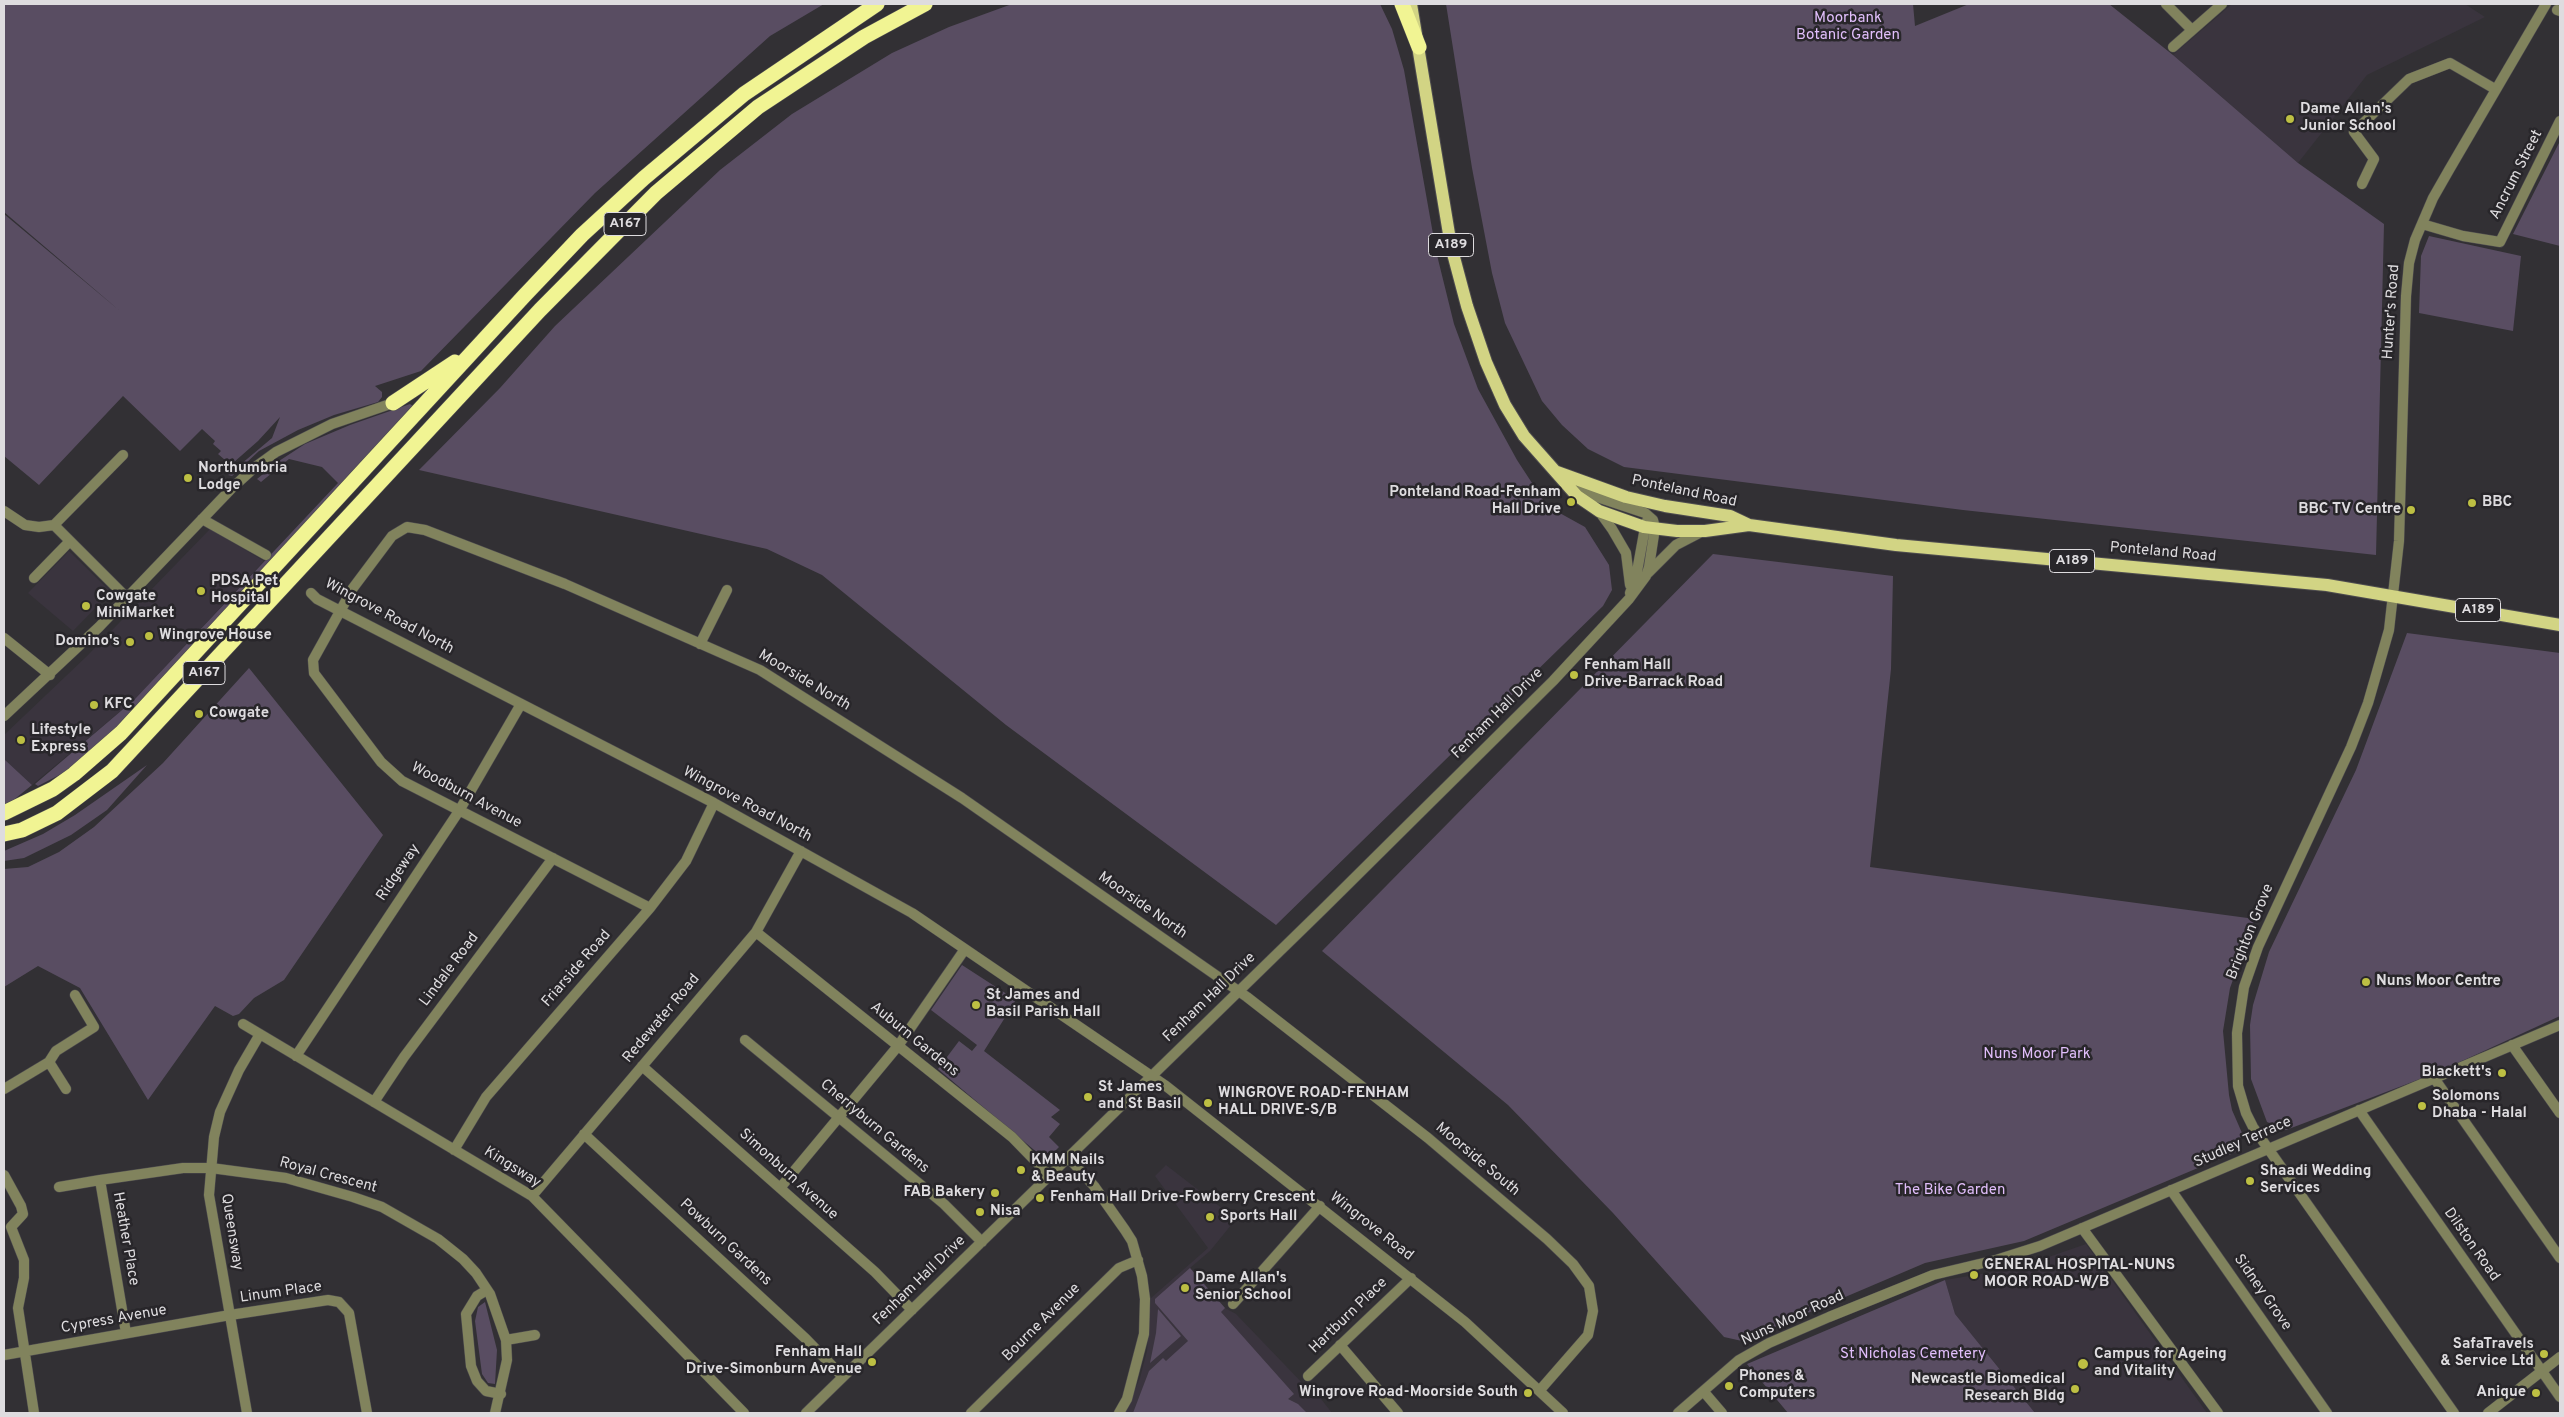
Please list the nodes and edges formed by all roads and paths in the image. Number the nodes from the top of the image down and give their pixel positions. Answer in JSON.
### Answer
{"nodes":[{"id":1,"x":877,"y":4,"type":"edge"},
{"id":2,"x":925,"y":4,"type":"edge"},
{"id":3,"x":1402,"y":4,"type":"edge"},
{"id":4,"x":1411,"y":4,"type":"edge"},
{"id":5,"x":2166,"y":4,"type":"edge"},
{"id":6,"x":2222,"y":4,"type":"edge"},
{"id":7,"x":2546,"y":4,"type":"edge"},
{"id":8,"x":2192,"y":30,"type":"junction"},
{"id":9,"x":1419,"y":47,"type":"junction"},
{"id":10,"x":2173,"y":47,"type":"dead end"},
{"id":11,"x":2495,"y":89,"type":"junction"},
{"id":12,"x":2559,"y":126,"type":"edge"},
{"id":13,"x":2362,"y":184,"type":"dead end"},
{"id":14,"x":2422,"y":224,"type":"junction"},
{"id":15,"x":475,"y":349,"type":"junction"},
{"id":16,"x":393,"y":403,"type":"joint"},
{"id":17,"x":123,"y":456,"type":"dead end"},
{"id":18,"x":1561,"y":473,"type":"junction"},
{"id":19,"x":1665,"y":506,"type":"junction"},
{"id":20,"x":4,"y":511,"type":"edge"},
{"id":21,"x":1599,"y":511,"type":"junction"},
{"id":22,"x":202,"y":519,"type":"junction"},
{"id":23,"x":1650,"y":524,"type":"junction"},
{"id":24,"x":54,"y":525,"type":"junction"},
{"id":25,"x":1749,"y":526,"type":"junction"},
{"id":26,"x":1705,"y":531,"type":"junction"},
{"id":27,"x":70,"y":541,"type":"junction"},
{"id":28,"x":266,"y":555,"type":"dead end"},
{"id":29,"x":1646,"y":576,"type":"junction"},
{"id":30,"x":34,"y":578,"type":"dead end"},
{"id":31,"x":727,"y":590,"type":"dead end"},
{"id":32,"x":311,"y":593,"type":"dead end"},
{"id":33,"x":1630,"y":595,"type":"junction"},
{"id":34,"x":2395,"y":596,"type":"junction"},
{"id":35,"x":127,"y":598,"type":"junction"},
{"id":36,"x":342,"y":610,"type":"junction"},
{"id":37,"x":2560,"y":625,"type":"edge"},
{"id":38,"x":4,"y":638,"type":"edge"},
{"id":39,"x":700,"y":644,"type":"junction"},
{"id":40,"x":50,"y":674,"type":"junction"},
{"id":41,"x":522,"y":704,"type":"junction"},
{"id":42,"x":4,"y":716,"type":"edge"},
{"id":43,"x":714,"y":803,"type":"junction"},
{"id":44,"x":459,"y":811,"type":"junction"},
{"id":45,"x":4,"y":813,"type":"edge"},
{"id":46,"x":4,"y":836,"type":"edge"},
{"id":47,"x":801,"y":851,"type":"junction"},
{"id":48,"x":553,"y":858,"type":"junction"},
{"id":49,"x":650,"y":908,"type":"junction"},
{"id":50,"x":756,"y":932,"type":"junction"},
{"id":51,"x":965,"y":949,"type":"junction"},
{"id":52,"x":1238,"y":991,"type":"junction"},
{"id":53,"x":75,"y":995,"type":"dead end"},
{"id":54,"x":242,"y":1024,"type":"dead end"},
{"id":55,"x":2560,"y":1025,"type":"edge"},
{"id":56,"x":260,"y":1034,"type":"junction"},
{"id":57,"x":745,"y":1040,"type":"dead end"},
{"id":58,"x":2512,"y":1045,"type":"junction"},
{"id":59,"x":898,"y":1046,"type":"junction"},
{"id":60,"x":296,"y":1056,"type":"junction"},
{"id":61,"x":49,"y":1062,"type":"junction"},
{"id":62,"x":642,"y":1066,"type":"junction"},
{"id":63,"x":1150,"y":1075,"type":"junction"},
{"id":64,"x":2434,"y":1078,"type":"junction"},
{"id":65,"x":4,"y":1089,"type":"edge"},
{"id":66,"x":66,"y":1089,"type":"dead end"},
{"id":67,"x":374,"y":1102,"type":"junction"},
{"id":68,"x":2359,"y":1110,"type":"junction"},
{"id":69,"x":2560,"y":1113,"type":"edge"},
{"id":70,"x":838,"y":1117,"type":"junction"},
{"id":71,"x":584,"y":1134,"type":"junction"},
{"id":72,"x":2266,"y":1148,"type":"junction"},
{"id":73,"x":454,"y":1150,"type":"junction"},
{"id":74,"x":1068,"y":1157,"type":"junction"},
{"id":75,"x":211,"y":1168,"type":"junction"},
{"id":76,"x":4,"y":1175,"type":"edge"},
{"id":77,"x":1049,"y":1176,"type":"junction"},
{"id":78,"x":100,"y":1180,"type":"junction"},
{"id":79,"x":59,"y":1187,"type":"dead end"},
{"id":80,"x":780,"y":1188,"type":"junction"},
{"id":81,"x":2171,"y":1190,"type":"junction"},
{"id":82,"x":532,"y":1196,"type":"junction"},
{"id":83,"x":1320,"y":1206,"type":"junction"},
{"id":84,"x":2082,"y":1228,"type":"junction"},
{"id":85,"x":7,"y":1230,"type":"edge"},
{"id":86,"x":982,"y":1242,"type":"junction"},
{"id":87,"x":2560,"y":1258,"type":"edge"},
{"id":88,"x":1138,"y":1260,"type":"junction"},
{"id":89,"x":1934,"y":1275,"type":"joint"},
{"id":90,"x":1411,"y":1278,"type":"junction"},
{"id":91,"x":487,"y":1290,"type":"junction"},
{"id":92,"x":1233,"y":1304,"type":"dead end"},
{"id":93,"x":912,"y":1310,"type":"junction"},
{"id":94,"x":230,"y":1316,"type":"junction"},
{"id":95,"x":126,"y":1333,"type":"junction"},
{"id":96,"x":536,"y":1335,"type":"dead end"},
{"id":97,"x":506,"y":1340,"type":"junction"},
{"id":98,"x":1340,"y":1345,"type":"junction"},
{"id":99,"x":25,"y":1352,"type":"junction"},
{"id":100,"x":4,"y":1355,"type":"edge"},
{"id":101,"x":2560,"y":1357,"type":"edge"},
{"id":102,"x":2542,"y":1371,"type":"junction"},
{"id":103,"x":1308,"y":1376,"type":"dead end"},
{"id":104,"x":844,"y":1377,"type":"junction"},
{"id":105,"x":1540,"y":1390,"type":"junction"},
{"id":106,"x":1704,"y":1392,"type":"junction"},
{"id":107,"x":501,"y":1394,"type":"junction"},
{"id":108,"x":2560,"y":1397,"type":"edge"},
{"id":109,"x":2491,"y":1411,"type":"edge"},
{"id":110,"x":34,"y":1413,"type":"edge"},
{"id":111,"x":247,"y":1413,"type":"edge"},
{"id":112,"x":367,"y":1413,"type":"edge"},
{"id":113,"x":495,"y":1413,"type":"edge"},
{"id":114,"x":744,"y":1413,"type":"edge"},
{"id":115,"x":806,"y":1413,"type":"edge"},
{"id":116,"x":971,"y":1413,"type":"edge"},
{"id":117,"x":1119,"y":1413,"type":"edge"},
{"id":118,"x":1398,"y":1413,"type":"edge"},
{"id":119,"x":1563,"y":1413,"type":"edge"},
{"id":120,"x":1678,"y":1413,"type":"edge"},
{"id":121,"x":1722,"y":1413,"type":"edge"},
{"id":122,"x":2218,"y":1413,"type":"edge"},
{"id":123,"x":2327,"y":1413,"type":"edge"},
{"id":124,"x":2454,"y":1413,"type":"edge"}],
"edges":[{"from":1,"to":15,"type":"highway","number":"A167"},
{"from":2,"to":46,"type":"highway","number":"A167"},
{"from":3,"to":9,"type":"highway"},
{"from":4,"to":9,"type":"main road","number":"A189"},
{"from":5,"to":8,"type":"street"},
{"from":6,"to":8,"type":"street"},
{"from":7,"to":11,"type":"street","name":"Hunter's Road"},
{"from":8,"to":10,"type":"street"},
{"from":9,"to":18,"type":"main road","number":"A189"},
{"from":11,"to":13,"type":"street"},
{"from":11,"to":14,"type":"street","name":"Hunter's Road"},
{"from":12,"to":14,"type":"street","name":"Ancrum Street"},
{"from":14,"to":34,"type":"street","name":"Hunter's Road"},
{"from":15,"to":16,"type":"highway"},
{"from":15,"to":45,"type":"highway","number":"A167"},
{"from":16,"to":22,"type":"street"},
{"from":17,"to":24,"type":"street"},
{"from":18,"to":19,"type":"main road","name":"Ponteland Road","number":"A189"},
{"from":18,"to":21,"type":"main road","name":"Ponteland Road","number":"A189"},
{"from":18,"to":23,"type":"street"},
{"from":19,"to":23,"type":"street"},
{"from":19,"to":25,"type":"main road","name":"Ponteland Road","number":"A189"},
{"from":20,"to":24,"type":"street"},
{"from":21,"to":23,"type":"main road","name":"Ponteland Road","number":"A189"},
{"from":21,"to":33,"type":"street"},
{"from":22,"to":28,"type":"street"},
{"from":22,"to":35,"type":"street"},
{"from":23,"to":26,"type":"main road","name":"Ponteland Road","number":"A189"},
{"from":23,"to":29,"type":"street","name":"Fenham Hall Drive"},
{"from":23,"to":33,"type":"street","name":"Fenham Hall Drive"},
{"from":24,"to":27,"type":"street"},
{"from":25,"to":26,"type":"main road","name":"Ponteland Road","number":"A189"},
{"from":25,"to":34,"type":"main road","name":"Ponteland Road","number":"A189"},
{"from":26,"to":29,"type":"street"},
{"from":27,"to":30,"type":"street"},
{"from":27,"to":35,"type":"street"},
{"from":29,"to":33,"type":"street","name":"Fenham Hall Drive"},
{"from":31,"to":39,"type":"street"},
{"from":32,"to":36,"type":"street","name":"Wingrove Road North"},
{"from":33,"to":52,"type":"street","name":"Fenham Hall Drive"},
{"from":34,"to":37,"type":"main road","number":"A189"},
{"from":34,"to":72,"type":"street","name":"Brighton Grove"},
{"from":35,"to":40,"type":"street"},
{"from":36,"to":39,"type":"street","name":"Moorside North"},
{"from":36,"to":41,"type":"street","name":"Wingrove Road North"},
{"from":36,"to":44,"type":"street","name":"Woodburn Avenue"},
{"from":38,"to":40,"type":"street"},
{"from":39,"to":52,"type":"street","name":"Moorside North"},
{"from":40,"to":42,"type":"street"},
{"from":41,"to":43,"type":"street","name":"Wingrove Road North"},
{"from":41,"to":44,"type":"street","name":"Ridgeway"},
{"from":43,"to":47,"type":"street","name":"Wingrove Road North"},
{"from":43,"to":49,"type":"street","name":"Friarside Road"},
{"from":44,"to":48,"type":"street","name":"Woodburn Avenue"},
{"from":44,"to":60,"type":"street","name":"Ridgeway"},
{"from":47,"to":50,"type":"street","name":"Redewater Road"},
{"from":47,"to":51,"type":"street","name":"Wingrove Road North"},
{"from":48,"to":49,"type":"street","name":"Woodburn Avenue"},
{"from":48,"to":67,"type":"street","name":"Lindale Road"},
{"from":49,"to":73,"type":"street","name":"Friarside Road"},
{"from":50,"to":59,"type":"street","name":"Auburn Gardens"},
{"from":50,"to":62,"type":"street","name":"Redewater Road"},
{"from":51,"to":59,"type":"street"},
{"from":51,"to":63,"type":"street","name":"Wingrove Road North"},
{"from":52,"to":63,"type":"street","name":"Fenham Hall Drive"},
{"from":52,"to":105,"type":"street","name":"Moorside South"},
{"from":53,"to":61,"type":"street"},
{"from":54,"to":56,"type":"street","name":"Kingsway"},
{"from":55,"to":58,"type":"street","name":"Studley Terrace"},
{"from":56,"to":60,"type":"street","name":"Kingsway"},
{"from":56,"to":75,"type":"street","name":"Queensway"},
{"from":57,"to":70,"type":"street","name":"Cherryburn Gardens"},
{"from":58,"to":64,"type":"street","name":"Studley Terrace"},
{"from":58,"to":69,"type":"street"},
{"from":59,"to":70,"type":"street"},
{"from":59,"to":77,"type":"street","name":"Auburn Gardens"},
{"from":60,"to":67,"type":"street","name":"Kingsway"},
{"from":61,"to":65,"type":"street"},
{"from":61,"to":66,"type":"street"},
{"from":62,"to":71,"type":"street","name":"Redewater Road"},
{"from":62,"to":80,"type":"street","name":"Simonburn Avenue"},
{"from":63,"to":74,"type":"street","name":"Fenham Hall Drive"},
{"from":63,"to":83,"type":"street","name":"Wingrove Road"},
{"from":64,"to":68,"type":"street","name":"Studley Terrace"},
{"from":64,"to":87,"type":"street"},
{"from":67,"to":73,"type":"street","name":"Kingsway"},
{"from":68,"to":72,"type":"street","name":"Studley Terrace"},
{"from":68,"to":102,"type":"street","name":"Dilston Road"},
{"from":70,"to":80,"type":"street"},
{"from":70,"to":86,"type":"street","name":"Cherryburn Gardens"},
{"from":71,"to":82,"type":"street","name":"Redewater Road"},
{"from":71,"to":104,"type":"street","name":"Powburn Gardens"},
{"from":72,"to":81,"type":"street","name":"Studley Terrace"},
{"from":72,"to":124,"type":"street","name":"Brighton Grove"},
{"from":73,"to":82,"type":"street","name":"Kingsway"},
{"from":74,"to":77,"type":"street","name":"Fenham Hall Drive"},
{"from":74,"to":88,"type":"street"},
{"from":75,"to":78,"type":"street","name":"Heather Place"},
{"from":75,"to":91,"type":"street","name":"Royal Crescent"},
{"from":75,"to":94,"type":"street","name":"Queensway"},
{"from":76,"to":85,"type":"street"},
{"from":77,"to":86,"type":"street","name":"Fenham Hall Drive"},
{"from":78,"to":79,"type":"street","name":"Heather Place"},
{"from":78,"to":95,"type":"street","name":"Heather Place"},
{"from":80,"to":93,"type":"street","name":"Simonburn Avenue"},
{"from":81,"to":84,"type":"street","name":"Studley Terrace"},
{"from":81,"to":123,"type":"street","name":"Sidney Grove"},
{"from":82,"to":114,"type":"street","name":"Kingsway"},
{"from":83,"to":90,"type":"street","name":"Wingrove Road"},
{"from":83,"to":92,"type":"street"},
{"from":84,"to":89,"type":"street","name":"Studley Terrace"},
{"from":84,"to":122,"type":"street"},
{"from":85,"to":99,"type":"street"},
{"from":86,"to":93,"type":"street","name":"Fenham Hall Drive"},
{"from":88,"to":116,"type":"street","name":"Bourne Avenue"},
{"from":88,"to":117,"type":"street"},
{"from":89,"to":106,"type":"street","name":"Nuns Moor Road"},
{"from":90,"to":98,"type":"street","name":"Hartburn Place"},
{"from":90,"to":105,"type":"street","name":"Wingrove Road"},
{"from":91,"to":97,"type":"street","name":"Royal Crescent"},
{"from":91,"to":107,"type":"street"},
{"from":93,"to":104,"type":"street","name":"Fenham Hall Drive"},
{"from":94,"to":95,"type":"street","name":"Cypress Avenue"},
{"from":94,"to":111,"type":"street","name":"Queensway"},
{"from":94,"to":112,"type":"street","name":"Linum Place"},
{"from":95,"to":99,"type":"street","name":"Cypress Avenue"},
{"from":96,"to":97,"type":"street"},
{"from":97,"to":107,"type":"street","name":"Royal Crescent"},
{"from":98,"to":103,"type":"street","name":"Hartburn Place"},
{"from":98,"to":118,"type":"street"},
{"from":99,"to":100,"type":"street","name":"Cypress Avenue"},
{"from":99,"to":110,"type":"street"},
{"from":101,"to":102,"type":"street"},
{"from":102,"to":108,"type":"street","name":"Dilston Road"},
{"from":102,"to":109,"type":"street"},
{"from":104,"to":115,"type":"street","name":"Fenham Hall Drive"},
{"from":105,"to":119,"type":"street","name":"Wingrove Road"},
{"from":106,"to":120,"type":"street","name":"Nuns Moor Road"},
{"from":106,"to":121,"type":"street"},
{"from":107,"to":113,"type":"street","name":"Royal Crescent"}]}
